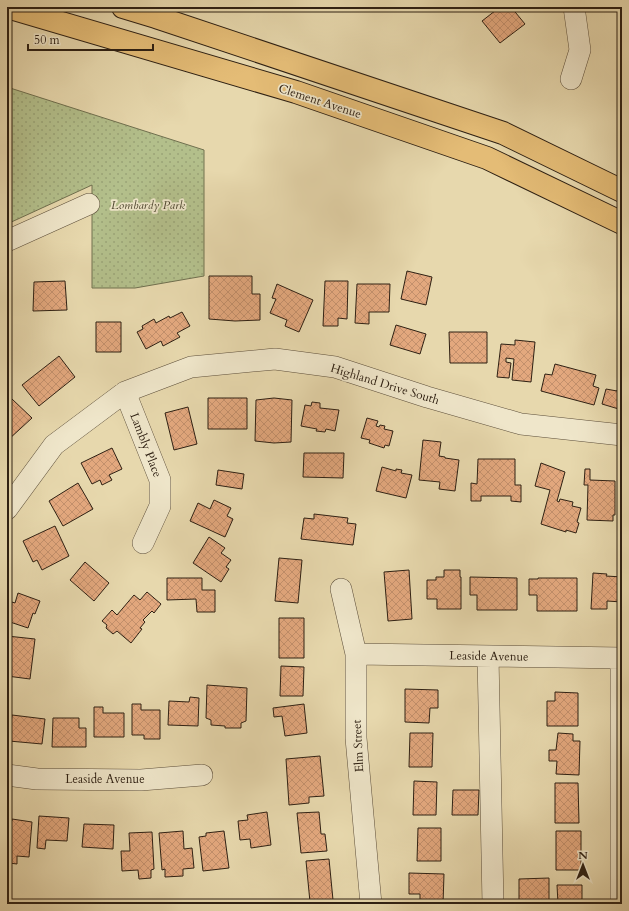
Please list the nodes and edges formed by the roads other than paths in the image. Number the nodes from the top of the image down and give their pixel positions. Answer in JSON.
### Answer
{"nodes":[{"id":1,"x":9,"y":7,"type":"edge"},
{"id":2,"x":123,"y":7,"type":"edge"},
{"id":3,"x":574,"y":7,"type":"edge"},
{"id":4,"x":34,"y":11,"type":"edge"},
{"id":5,"x":148,"y":12,"type":"edge"},
{"id":6,"x":570,"y":79,"type":"dead end"},
{"id":7,"x":622,"y":191,"type":"edge"},
{"id":8,"x":89,"y":204,"type":"dead end"},
{"id":9,"x":622,"y":223,"type":"edge"},
{"id":10,"x":7,"y":241,"type":"edge"},
{"id":11,"x":125,"y":392,"type":"junction"},
{"id":12,"x":622,"y":435,"type":"edge"},
{"id":13,"x":7,"y":509,"type":"edge"},
{"id":14,"x":143,"y":543,"type":"dead end"},
{"id":15,"x":341,"y":589,"type":"dead end"},
{"id":16,"x":356,"y":654,"type":"junction"},
{"id":17,"x":488,"y":656,"type":"junction"},
{"id":18,"x":621,"y":658,"type":"edge"},
{"id":19,"x":7,"y":775,"type":"edge"},
{"id":20,"x":202,"y":775,"type":"dead end"},
{"id":21,"x":370,"y":904,"type":"edge"},
{"id":22,"x":493,"y":904,"type":"edge"},
{"id":23,"x":621,"y":904,"type":"edge"}],
"edges":[{"from":1,"to":4,"type":"main road","name":"Clement Avenue"},
{"from":2,"to":5,"type":"main road"},
{"from":3,"to":6,"type":"street"},
{"from":4,"to":9,"type":"main road","name":"Clement Avenue"},
{"from":5,"to":7,"type":"main road"},
{"from":8,"to":10,"type":"street"},
{"from":11,"to":12,"type":"street","name":"Highland Drive South"},
{"from":11,"to":13,"type":"street","name":"Highland Drive South"},
{"from":11,"to":14,"type":"street","name":"Lambly Place"},
{"from":15,"to":16,"type":"street","name":"Elm Street"},
{"from":16,"to":17,"type":"street","name":"Leaside Avenue"},
{"from":16,"to":21,"type":"street","name":"Elm Street"},
{"from":17,"to":18,"type":"street","name":"Leaside Avenue"},
{"from":17,"to":22,"type":"street"},
{"from":18,"to":23,"type":"street"},
{"from":19,"to":20,"type":"street","name":"Leaside Avenue"}]}
